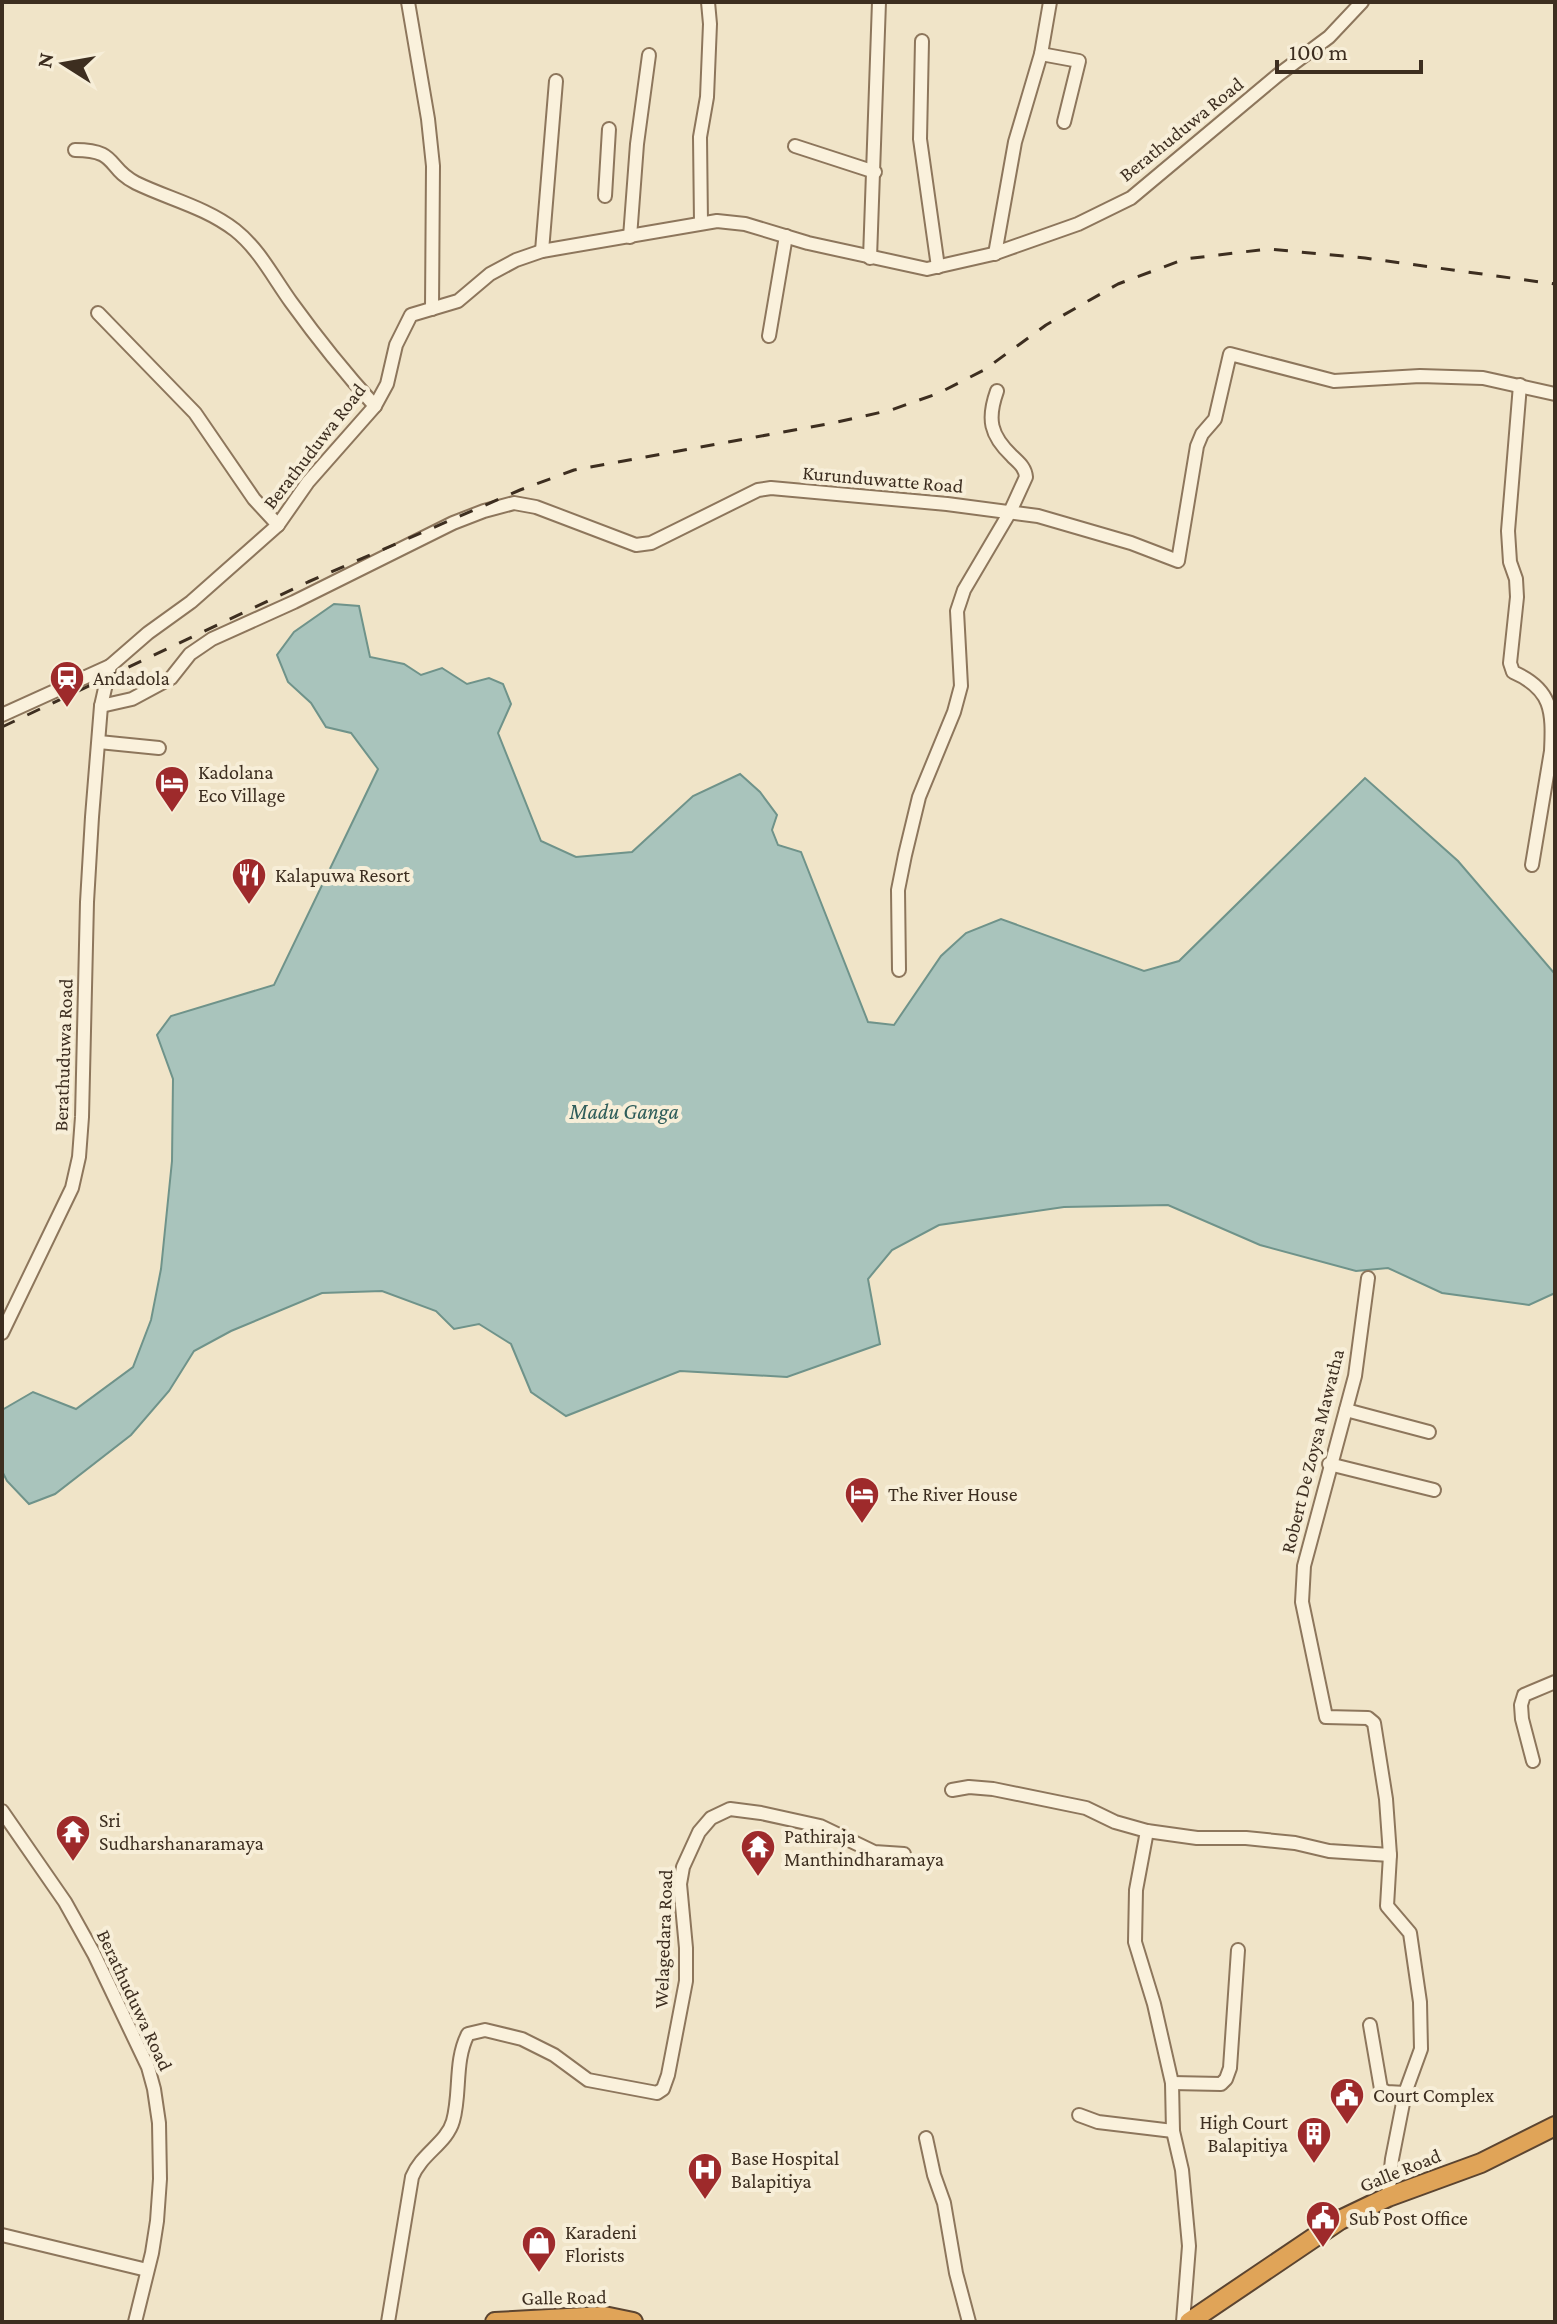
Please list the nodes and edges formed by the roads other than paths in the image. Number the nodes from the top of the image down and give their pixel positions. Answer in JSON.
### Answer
{"nodes":[{"id":1,"x":408,"y":2,"type":"edge"},
{"id":2,"x":708,"y":2,"type":"edge"},
{"id":3,"x":879,"y":2,"type":"edge"},
{"id":4,"x":1050,"y":2,"type":"edge"},
{"id":5,"x":1362,"y":2,"type":"edge"},
{"id":6,"x":922,"y":41,"type":"dead end"},
{"id":7,"x":1041,"y":54,"type":"junction"},
{"id":8,"x":649,"y":55,"type":"dead end"},
{"id":9,"x":556,"y":81,"type":"dead end"},
{"id":10,"x":1064,"y":122,"type":"dead end"},
{"id":11,"x":609,"y":129,"type":"dead end"},
{"id":12,"x":795,"y":146,"type":"dead end"},
{"id":13,"x":75,"y":150,"type":"dead end"},
{"id":14,"x":608,"y":166,"type":"junction"},
{"id":15,"x":635,"y":169,"type":"junction"},
{"id":16,"x":875,"y":172,"type":"junction"},
{"id":17,"x":605,"y":196,"type":"dead end"},
{"id":18,"x":701,"y":223,"type":"junction"},
{"id":19,"x":786,"y":236,"type":"junction"},
{"id":20,"x":630,"y":237,"type":"junction"},
{"id":21,"x":542,"y":251,"type":"junction"},
{"id":22,"x":995,"y":254,"type":"junction"},
{"id":23,"x":870,"y":258,"type":"junction"},
{"id":24,"x":938,"y":267,"type":"junction"},
{"id":25,"x":432,"y":309,"type":"junction"},
{"id":26,"x":98,"y":313,"type":"dead end"},
{"id":27,"x":769,"y":336,"type":"dead end"},
{"id":28,"x":1520,"y":385,"type":"junction"},
{"id":29,"x":997,"y":391,"type":"dead end"},
{"id":30,"x":1555,"y":394,"type":"edge"},
{"id":31,"x":375,"y":406,"type":"junction"},
{"id":32,"x":1010,"y":512,"type":"junction"},
{"id":33,"x":278,"y":525,"type":"junction"},
{"id":34,"x":110,"y":666,"type":"junction"},
{"id":35,"x":101,"y":706,"type":"junction"},
{"id":36,"x":2,"y":715,"type":"edge"},
{"id":37,"x":99,"y":742,"type":"junction"},
{"id":38,"x":159,"y":748,"type":"dead end"},
{"id":39,"x":1553,"y":751,"type":"edge"},
{"id":40,"x":1532,"y":865,"type":"dead end"},
{"id":41,"x":899,"y":970,"type":"dead end"},
{"id":42,"x":1368,"y":1278,"type":"dead end"},
{"id":43,"x":2,"y":1333,"type":"edge"},
{"id":44,"x":1346,"y":1410,"type":"junction"},
{"id":45,"x":1429,"y":1432,"type":"dead end"},
{"id":46,"x":1329,"y":1464,"type":"junction"},
{"id":47,"x":1434,"y":1490,"type":"dead end"},
{"id":48,"x":1555,"y":1682,"type":"edge"},
{"id":49,"x":1533,"y":1761,"type":"dead end"},
{"id":50,"x":952,"y":1790,"type":"dead end"},
{"id":51,"x":2,"y":1811,"type":"edge"},
{"id":52,"x":1147,"y":1831,"type":"junction"},
{"id":53,"x":904,"y":1854,"type":"dead end"},
{"id":54,"x":1390,"y":1855,"type":"junction"},
{"id":55,"x":1238,"y":1950,"type":"dead end"},
{"id":56,"x":1370,"y":2025,"type":"dead end"},
{"id":57,"x":1172,"y":2083,"type":"junction"},
{"id":58,"x":1405,"y":2093,"type":"junction"},
{"id":59,"x":1079,"y":2115,"type":"dead end"},
{"id":60,"x":1555,"y":2126,"type":"edge"},
{"id":61,"x":1173,"y":2131,"type":"junction"},
{"id":62,"x":926,"y":2138,"type":"dead end"},
{"id":63,"x":1388,"y":2197,"type":"junction"},
{"id":64,"x":2,"y":2235,"type":"edge"},
{"id":65,"x":147,"y":2270,"type":"junction"},
{"id":66,"x":135,"y":2322,"type":"edge"},
{"id":67,"x":388,"y":2322,"type":"edge"},
{"id":68,"x":495,"y":2322,"type":"edge"},
{"id":69,"x":633,"y":2322,"type":"edge"},
{"id":70,"x":969,"y":2322,"type":"edge"},
{"id":71,"x":1186,"y":2322,"type":"edge"}],
"edges":[{"from":1,"to":25,"type":"street"},
{"from":2,"to":18,"type":"street"},
{"from":3,"to":16,"type":"street"},
{"from":4,"to":7,"type":"street"},
{"from":5,"to":22,"type":"street","name":"Berathuduwa Road"},
{"from":6,"to":24,"type":"street"},
{"from":7,"to":10,"type":"street"},
{"from":7,"to":22,"type":"street"},
{"from":8,"to":15,"type":"street"},
{"from":9,"to":21,"type":"street"},
{"from":11,"to":14,"type":"street"},
{"from":12,"to":16,"type":"street"},
{"from":13,"to":31,"type":"street"},
{"from":14,"to":15,"type":"street"},
{"from":14,"to":17,"type":"street"},
{"from":15,"to":20,"type":"street"},
{"from":16,"to":23,"type":"street"},
{"from":18,"to":19,"type":"street","name":"Berathuduwa Road"},
{"from":18,"to":20,"type":"street","name":"Berathuduwa Road"},
{"from":19,"to":23,"type":"street","name":"Berathuduwa Road"},
{"from":19,"to":27,"type":"street"},
{"from":20,"to":21,"type":"street","name":"Berathuduwa Road"},
{"from":21,"to":25,"type":"street","name":"Berathuduwa Road"},
{"from":22,"to":24,"type":"street","name":"Berathuduwa Road"},
{"from":23,"to":24,"type":"street","name":"Berathuduwa Road"},
{"from":25,"to":31,"type":"street","name":"Berathuduwa Road"},
{"from":26,"to":33,"type":"street"},
{"from":28,"to":30,"type":"street","name":"Kurunduwatte Road"},
{"from":28,"to":32,"type":"street","name":"Kurunduwatte Road"},
{"from":28,"to":39,"type":"street"},
{"from":29,"to":32,"type":"street"},
{"from":31,"to":33,"type":"street","name":"Berathuduwa Road"},
{"from":32,"to":35,"type":"street","name":"Kurunduwatte Road"},
{"from":32,"to":41,"type":"street"},
{"from":33,"to":34,"type":"street","name":"Berathuduwa Road"},
{"from":34,"to":35,"type":"street","name":"Berathuduwa Road"},
{"from":34,"to":36,"type":"street"},
{"from":35,"to":37,"type":"street","name":"Berathuduwa Road"},
{"from":37,"to":38,"type":"street"},
{"from":37,"to":43,"type":"street","name":"Berathuduwa Road"},
{"from":39,"to":40,"type":"street"},
{"from":42,"to":44,"type":"street","name":"Robert De Zoysa Mawatha"},
{"from":44,"to":45,"type":"street"},
{"from":44,"to":46,"type":"street","name":"Robert De Zoysa Mawatha"},
{"from":46,"to":47,"type":"street"},
{"from":46,"to":54,"type":"street","name":"Robert De Zoysa Mawatha"},
{"from":48,"to":49,"type":"street"},
{"from":50,"to":52,"type":"street"},
{"from":51,"to":65,"type":"street","name":"Berathuduwa Road"},
{"from":52,"to":54,"type":"street"},
{"from":52,"to":57,"type":"street"},
{"from":53,"to":67,"type":"street","name":"Welagedara Road"},
{"from":54,"to":58,"type":"street","name":"Robert De Zoysa Mawatha"},
{"from":55,"to":57,"type":"street"},
{"from":56,"to":58,"type":"street"},
{"from":57,"to":61,"type":"street"},
{"from":58,"to":63,"type":"street","name":"Robert De Zoysa Mawatha"},
{"from":59,"to":61,"type":"street"},
{"from":60,"to":63,"type":"highway","name":"Galle Road"},
{"from":61,"to":71,"type":"street"},
{"from":62,"to":70,"type":"street"},
{"from":63,"to":71,"type":"highway","name":"Galle Road"},
{"from":64,"to":65,"type":"street"},
{"from":65,"to":66,"type":"street","name":"Berathuduwa Road"},
{"from":68,"to":69,"type":"highway","name":"Galle Road"}]}
